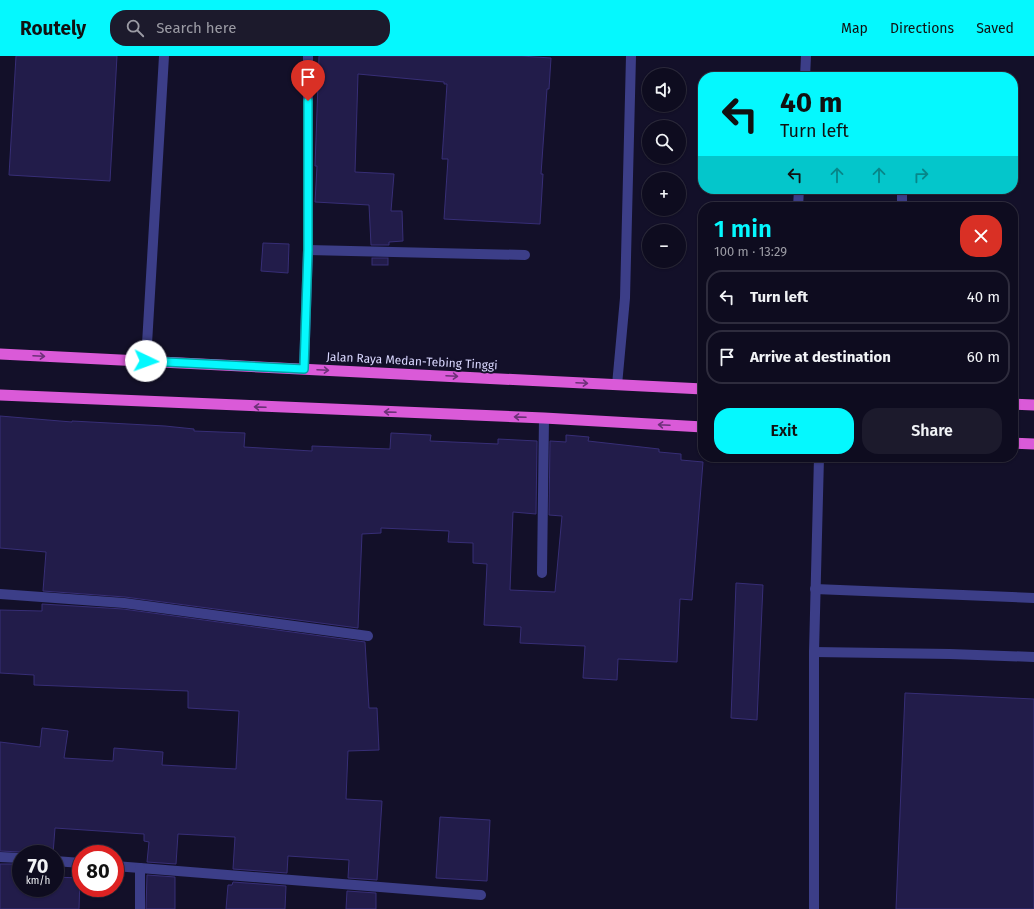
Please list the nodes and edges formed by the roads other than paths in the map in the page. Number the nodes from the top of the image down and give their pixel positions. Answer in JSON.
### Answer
{"nodes":[{"id":1,"x":164,"y":56,"type":"edge"},
{"id":2,"x":308,"y":56,"type":"edge"},
{"id":3,"x":631,"y":56,"type":"edge"},
{"id":4,"x":806,"y":56,"type":"edge"},
{"id":5,"x":805,"y":72,"type":"edge"},
{"id":6,"x":308,"y":250,"type":"junction"},
{"id":7,"x":525,"y":255,"type":"dead end"},
{"id":8,"x":0,"y":354,"type":"edge"},
{"id":9,"x":146,"y":361,"type":"junction"},
{"id":10,"x":304,"y":369,"type":"junction"},
{"id":11,"x":617,"y":385,"type":"junction"},
{"id":12,"x":698,"y":389,"type":"edge"},
{"id":13,"x":0,"y":395,"type":"edge"},
{"id":14,"x":1018,"y":404,"type":"edge"},
{"id":15,"x":1034,"y":405,"type":"edge"},
{"id":16,"x":544,"y":418,"type":"junction"},
{"id":17,"x":698,"y":427,"type":"edge"},
{"id":18,"x":1018,"y":443,"type":"edge"},
{"id":19,"x":1034,"y":444,"type":"edge"},
{"id":20,"x":819,"y":462,"type":"edge"},
{"id":21,"x":542,"y":573,"type":"dead end"},
{"id":22,"x":815,"y":589,"type":"junction"},
{"id":23,"x":0,"y":594,"type":"edge"},
{"id":24,"x":1034,"y":598,"type":"edge"},
{"id":25,"x":368,"y":636,"type":"dead end"},
{"id":26,"x":814,"y":652,"type":"junction"},
{"id":27,"x":1034,"y":657,"type":"edge"},
{"id":28,"x":0,"y":856,"type":"edge"},
{"id":29,"x":12,"y":857,"type":"edge"},
{"id":30,"x":124,"y":867,"type":"edge"},
{"id":31,"x":140,"y":868,"type":"junction"},
{"id":32,"x":481,"y":894,"type":"dead end"},
{"id":33,"x":140,"y":909,"type":"edge"},
{"id":34,"x":814,"y":909,"type":"edge"}],
"edges":[{"from":1,"to":9,"type":"street"},
{"from":2,"to":6,"type":"street"},
{"from":3,"to":11,"type":"street"},
{"from":4,"to":5,"type":"street"},
{"from":6,"to":7,"type":"street"},
{"from":6,"to":10,"type":"street"},
{"from":8,"to":9,"type":"highway","name":"Jalan Raya Medan-Tebing Tinggi","one_way":true},
{"from":9,"to":10,"type":"highway","name":"Jalan Raya Medan-Tebing Tinggi"},
{"from":10,"to":11,"type":"highway","name":"Jalan Raya Medan-Tebing Tinggi","one_way":true},
{"from":11,"to":12,"type":"highway","name":"Jalan Raya Medan-Tebing Tinggi"},
{"from":16,"to":13,"type":"highway","one_way":true},
{"from":14,"to":15,"type":"highway"},
{"from":17,"to":16,"type":"highway","one_way":true},
{"from":16,"to":21,"type":"street"},
{"from":18,"to":19,"type":"highway"},
{"from":20,"to":22,"type":"street"},
{"from":22,"to":24,"type":"street"},
{"from":22,"to":26,"type":"street"},
{"from":23,"to":25,"type":"street"},
{"from":26,"to":27,"type":"street"},
{"from":26,"to":34,"type":"street"},
{"from":28,"to":29,"type":"street"},
{"from":30,"to":31,"type":"street"},
{"from":31,"to":32,"type":"street"},
{"from":31,"to":33,"type":"street"}]}
